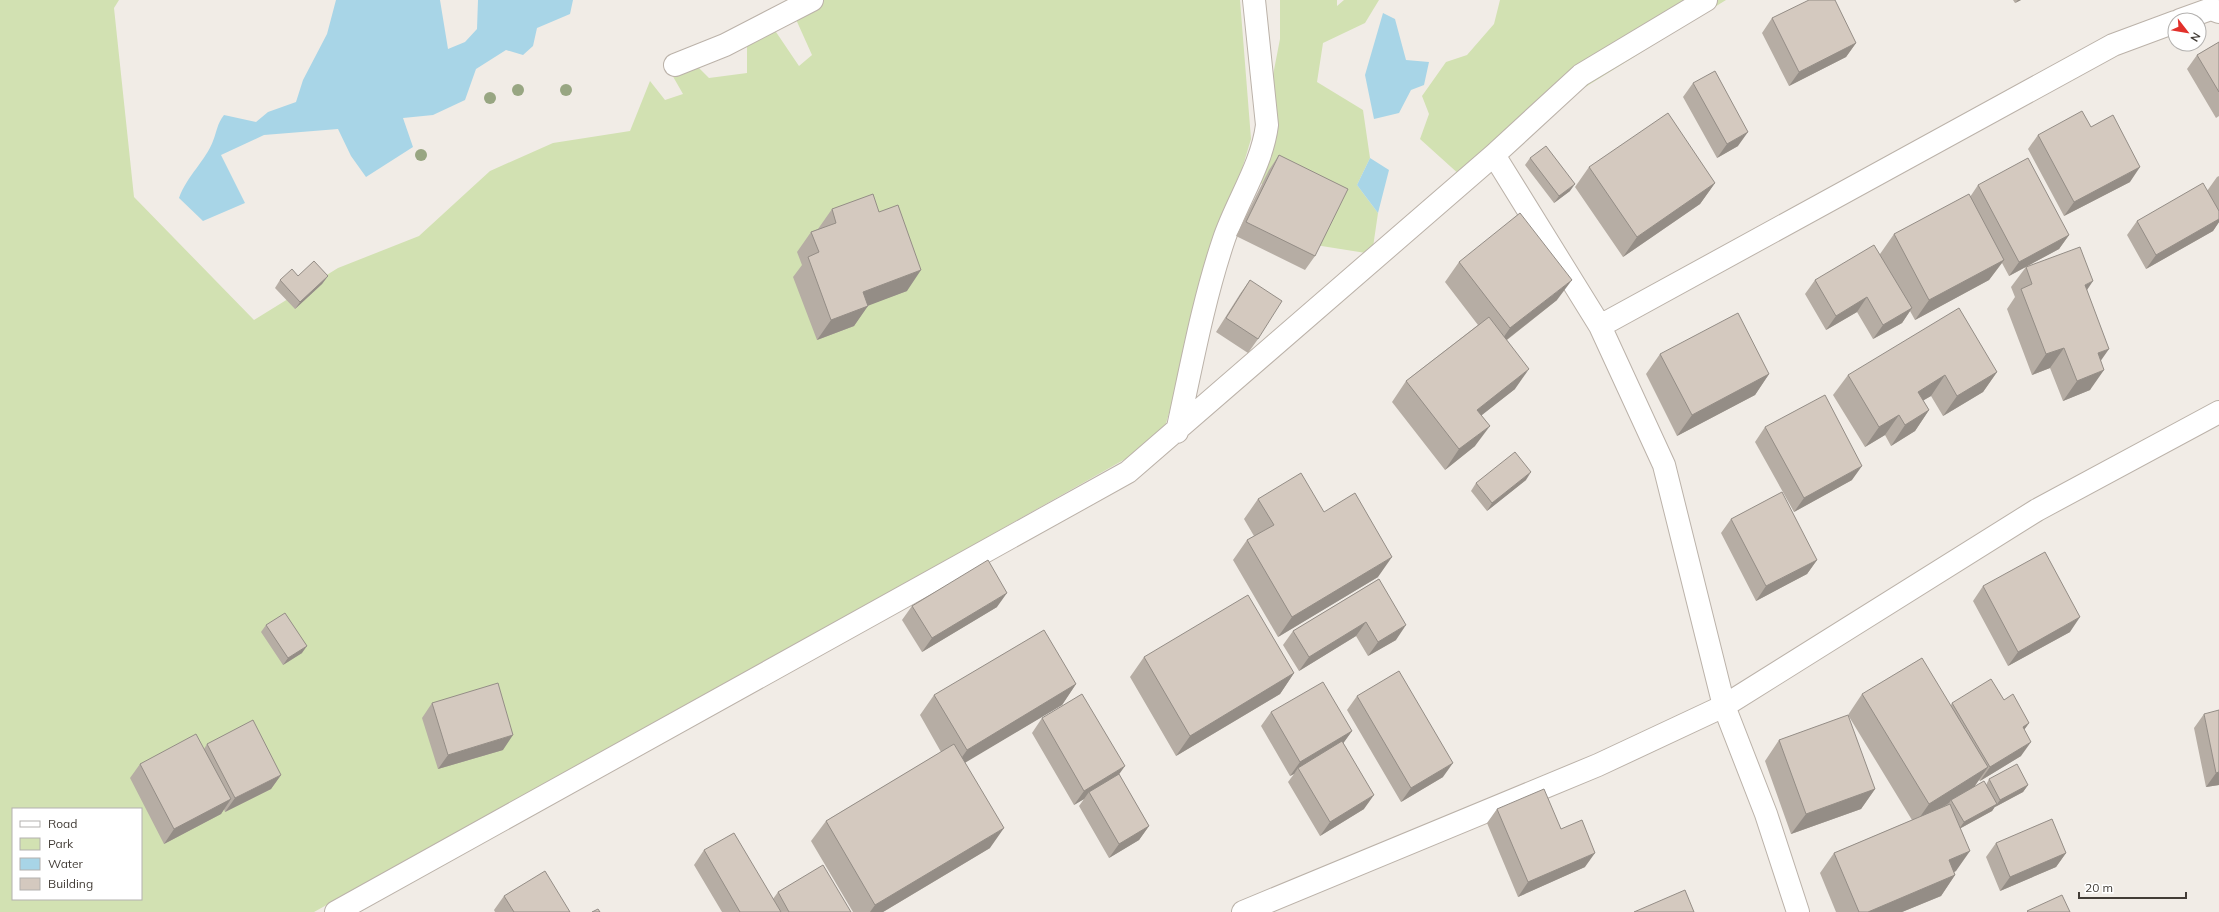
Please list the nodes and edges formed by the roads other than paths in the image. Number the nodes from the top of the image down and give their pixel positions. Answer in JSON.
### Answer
{"nodes":[{"id":1,"x":812,"y":0,"type":"edge"},
{"id":2,"x":1254,"y":0,"type":"edge"},
{"id":3,"x":1706,"y":0,"type":"edge"},
{"id":4,"x":2203,"y":12,"type":"edge"},
{"id":5,"x":2219,"y":12,"type":"edge"},
{"id":6,"x":2167,"y":25,"type":"edge"},
{"id":7,"x":675,"y":65,"type":"dead end"},
{"id":8,"x":1494,"y":155,"type":"junction"},
{"id":9,"x":1600,"y":326,"type":"junction"},
{"id":10,"x":2219,"y":412,"type":"edge"},
{"id":11,"x":1177,"y":432,"type":"junction"},
{"id":12,"x":1724,"y":706,"type":"junction"},
{"id":13,"x":336,"y":912,"type":"edge"},
{"id":14,"x":1243,"y":912,"type":"edge"},
{"id":15,"x":1798,"y":912,"type":"edge"}],
"edges":[{"from":1,"to":7,"type":"street"},
{"from":2,"to":11,"type":"street"},
{"from":3,"to":8,"type":"street"},
{"from":4,"to":5,"type":"street"},
{"from":6,"to":9,"type":"street"},
{"from":8,"to":9,"type":"street"},
{"from":8,"to":11,"type":"street"},
{"from":9,"to":12,"type":"street"},
{"from":10,"to":12,"type":"street"},
{"from":11,"to":13,"type":"street"},
{"from":12,"to":14,"type":"street"},
{"from":12,"to":15,"type":"street"}]}
